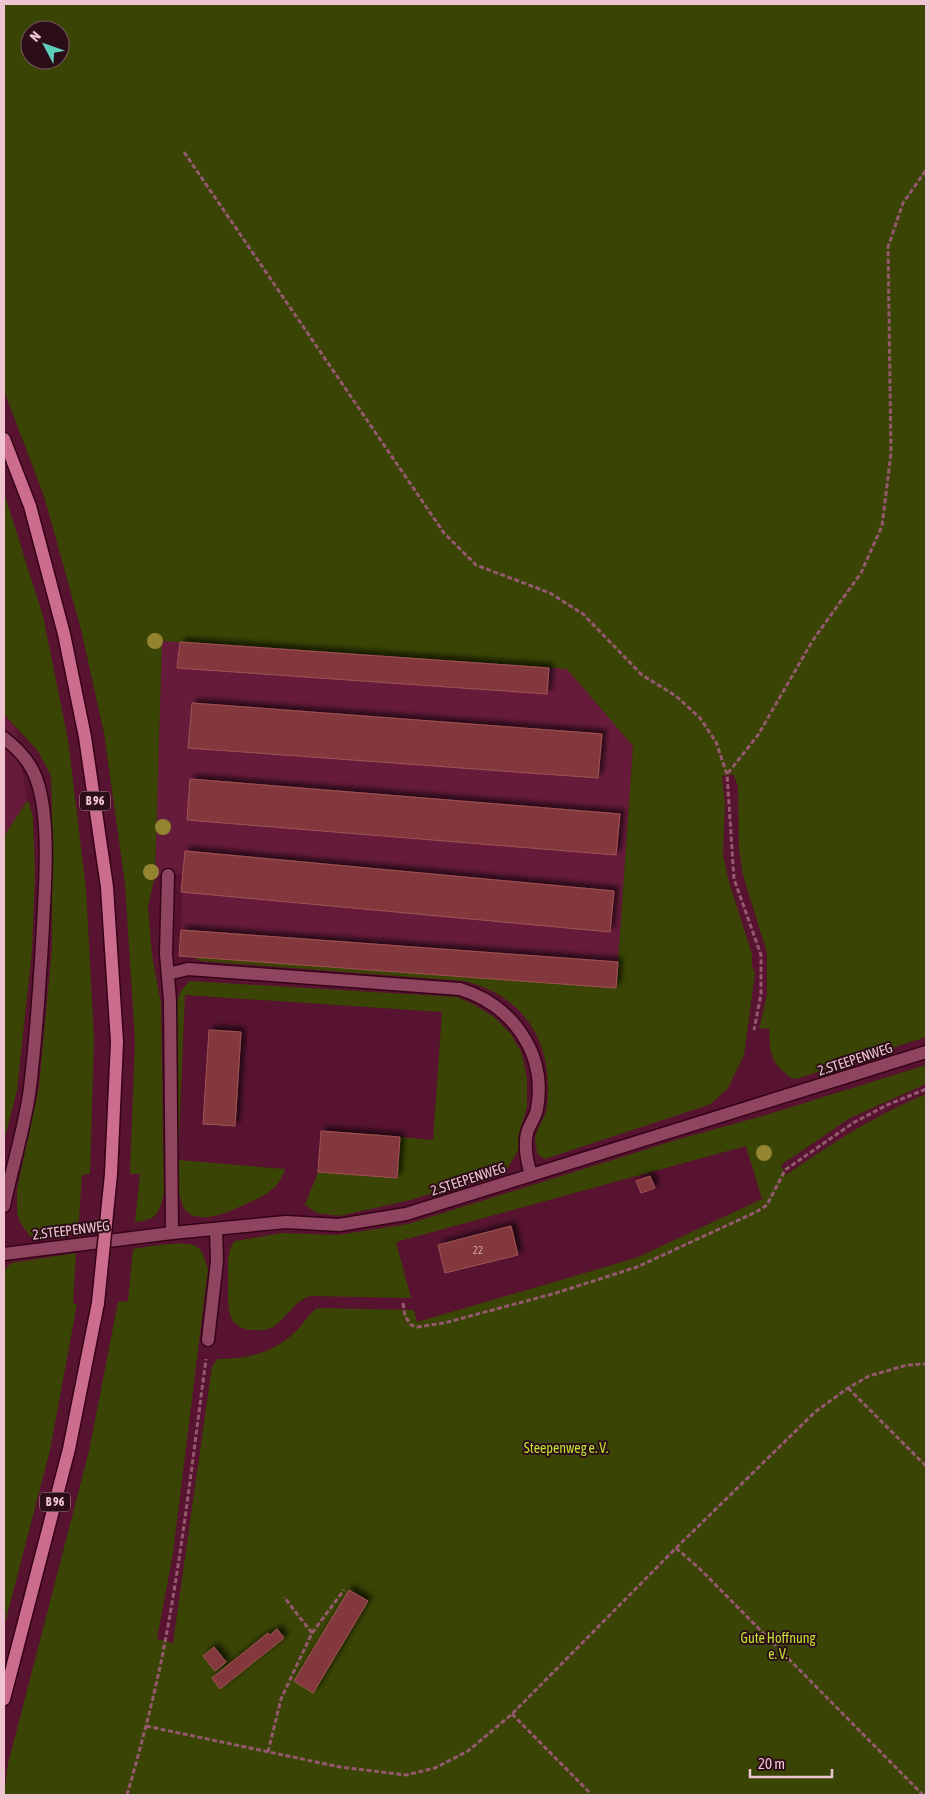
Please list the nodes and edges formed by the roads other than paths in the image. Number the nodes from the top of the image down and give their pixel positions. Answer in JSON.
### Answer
{"nodes":[{"id":1,"x":4,"y":439,"type":"edge"},
{"id":2,"x":4,"y":738,"type":"edge"},
{"id":3,"x":168,"y":875,"type":"dead end"},
{"id":4,"x":168,"y":974,"type":"junction"},
{"id":5,"x":926,"y":1052,"type":"edge"},
{"id":6,"x":531,"y":1175,"type":"junction"},
{"id":7,"x":4,"y":1206,"type":"edge"},
{"id":8,"x":216,"y":1229,"type":"junction"},
{"id":9,"x":172,"y":1233,"type":"junction"},
{"id":10,"x":4,"y":1254,"type":"edge"},
{"id":11,"x":208,"y":1340,"type":"road end"},
{"id":12,"x":4,"y":1699,"type":"edge"}],
"edges":[{"from":1,"to":12,"type":"main road","number":"B 96","bridge":true},
{"from":2,"to":7,"type":"street"},
{"from":3,"to":4,"type":"street"},
{"from":4,"to":6,"type":"street"},
{"from":4,"to":9,"type":"street"},
{"from":5,"to":6,"type":"street","name":"2.STEEPENWEG"},
{"from":6,"to":8,"type":"street","name":"2.STEEPENWEG"},
{"from":8,"to":9,"type":"street","name":"2.STEEPENWEG"},
{"from":8,"to":11,"type":"street"},
{"from":9,"to":10,"type":"street","name":"2.STEEPENWEG"}]}
